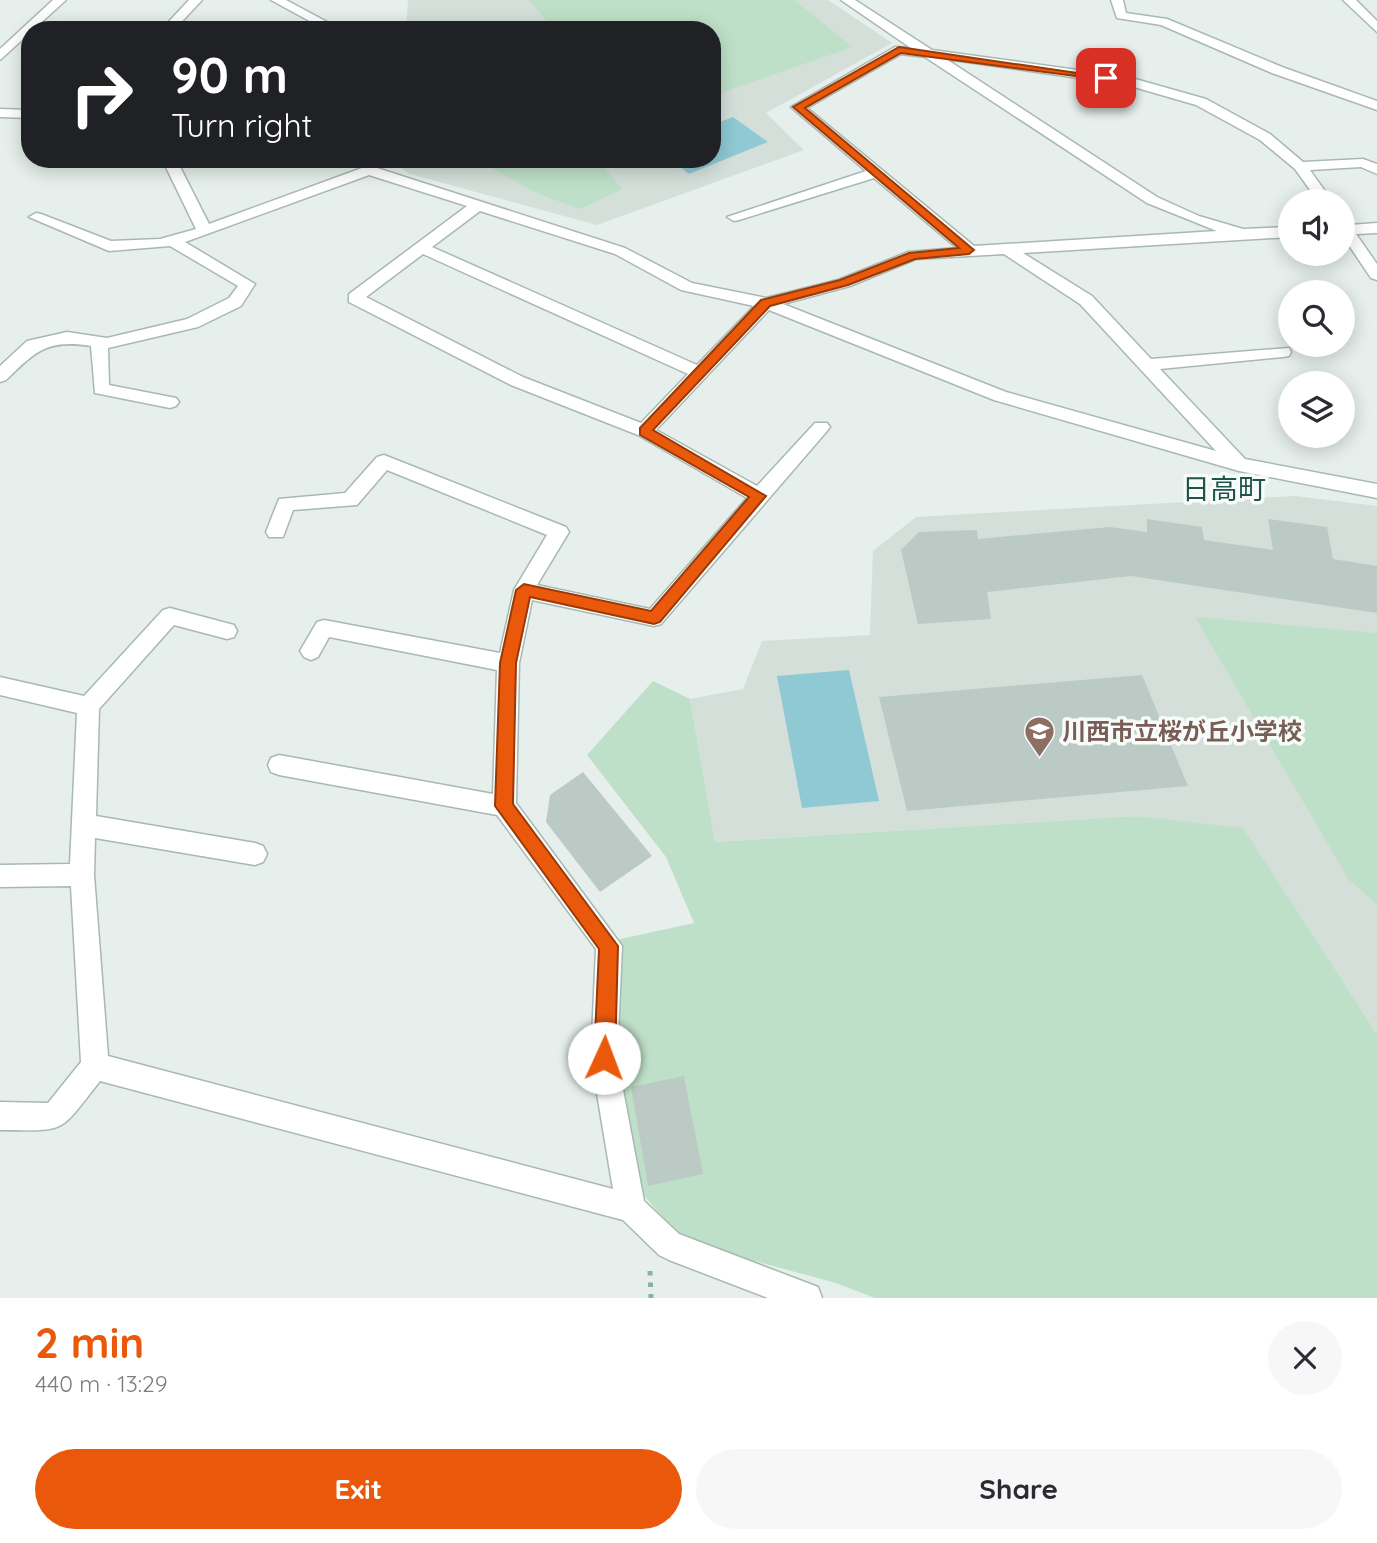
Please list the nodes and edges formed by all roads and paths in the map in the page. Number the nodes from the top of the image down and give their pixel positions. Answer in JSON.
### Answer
{"nodes":[{"id":1,"x":60,"y":0,"type":"edge"},
{"id":2,"x":196,"y":0,"type":"edge"},
{"id":3,"x":277,"y":0,"type":"edge"},
{"id":4,"x":847,"y":0,"type":"edge"},
{"id":5,"x":1117,"y":0,"type":"edge"},
{"id":6,"x":1349,"y":0,"type":"edge"},
{"id":7,"x":38,"y":21,"type":"edge"},
{"id":8,"x":176,"y":21,"type":"edge"},
{"id":9,"x":318,"y":21,"type":"edge"},
{"id":10,"x":1377,"y":28,"type":"edge"},
{"id":11,"x":21,"y":36,"type":"edge"},
{"id":12,"x":932,"y":54,"type":"junction"},
{"id":13,"x":0,"y":56,"type":"edge"},
{"id":14,"x":1377,"y":106,"type":"edge"},
{"id":15,"x":0,"y":113,"type":"edge"},
{"id":16,"x":21,"y":114,"type":"edge"},
{"id":17,"x":1300,"y":166,"type":"junction"},
{"id":18,"x":174,"y":168,"type":"edge"},
{"id":19,"x":362,"y":168,"type":"edge"},
{"id":20,"x":378,"y":168,"type":"edge"},
{"id":21,"x":1377,"y":170,"type":"edge"},
{"id":22,"x":876,"y":173,"type":"junction"},
{"id":23,"x":1316,"y":189,"type":"edge"},
{"id":24,"x":478,"y":205,"type":"junction"},
{"id":25,"x":734,"y":217,"type":"dead end"},
{"id":26,"x":36,"y":218,"type":"dead end"},
{"id":27,"x":1355,"y":228,"type":"edge"},
{"id":28,"x":1377,"y":228,"type":"edge"},
{"id":29,"x":205,"y":231,"type":"junction"},
{"id":30,"x":1278,"y":232,"type":"edge"},
{"id":31,"x":1242,"y":234,"type":"junction"},
{"id":32,"x":172,"y":241,"type":"junction"},
{"id":33,"x":1355,"y":244,"type":"edge"},
{"id":34,"x":424,"y":249,"type":"junction"},
{"id":35,"x":1007,"y":249,"type":"junction"},
{"id":36,"x":969,"y":250,"type":"junction"},
{"id":37,"x":1377,"y":275,"type":"edge"},
{"id":38,"x":766,"y":303,"type":"junction"},
{"id":39,"x":99,"y":342,"type":"junction"},
{"id":40,"x":1278,"y":352,"type":"edge"},
{"id":41,"x":1147,"y":365,"type":"junction"},
{"id":42,"x":700,"y":373,"type":"junction"},
{"id":43,"x":0,"y":376,"type":"edge"},
{"id":44,"x":170,"y":402,"type":"dead end"},
{"id":45,"x":821,"y":427,"type":"dead end"},
{"id":46,"x":644,"y":431,"type":"junction"},
{"id":47,"x":1239,"y":464,"type":"junction"},
{"id":48,"x":1377,"y":491,"type":"edge"},
{"id":49,"x":759,"y":496,"type":"junction"},
{"id":50,"x":276,"y":532,"type":"dead end"},
{"id":51,"x":524,"y":590,"type":"junction"},
{"id":52,"x":227,"y":631,"type":"dead end"},
{"id":53,"x":311,"y":651,"type":"dead end"},
{"id":54,"x":508,"y":663,"type":"junction"},
{"id":55,"x":0,"y":687,"type":"edge"},
{"id":56,"x":88,"y":706,"type":"junction"},
{"id":57,"x":279,"y":765,"type":"dead end"},
{"id":58,"x":504,"y":806,"type":"junction"},
{"id":59,"x":84,"y":825,"type":"junction"},
{"id":60,"x":255,"y":854,"type":"dead end"},
{"id":61,"x":82,"y":875,"type":"junction"},
{"id":62,"x":0,"y":876,"type":"edge"},
{"id":63,"x":95,"y":1066,"type":"junction"},
{"id":64,"x":0,"y":1116,"type":"edge"},
{"id":65,"x":631,"y":1208,"type":"junction"},
{"id":66,"x":807,"y":1298,"type":"edge"}],
"edges":[{"from":1,"to":7,"type":"street"},
{"from":2,"to":8,"type":"street"},
{"from":3,"to":9,"type":"street"},
{"from":4,"to":12,"type":"street"},
{"from":5,"to":14,"type":"street"},
{"from":6,"to":10,"type":"street"},
{"from":11,"to":13,"type":"street"},
{"from":12,"to":17,"type":"street"},
{"from":12,"to":22,"type":"street"},
{"from":12,"to":31,"type":"street"},
{"from":15,"to":16,"type":"street"},
{"from":17,"to":21,"type":"street"},
{"from":17,"to":23,"type":"street"},
{"from":18,"to":29,"type":"street"},
{"from":19,"to":29,"type":"street"},
{"from":20,"to":24,"type":"street"},
{"from":22,"to":25,"type":"street"},
{"from":22,"to":36,"type":"street"},
{"from":24,"to":34,"type":"street"},
{"from":24,"to":38,"type":"street"},
{"from":26,"to":32,"type":"street"},
{"from":27,"to":28,"type":"street"},
{"from":29,"to":32,"type":"street"},
{"from":30,"to":31,"type":"street"},
{"from":31,"to":35,"type":"street"},
{"from":32,"to":39,"type":"street"},
{"from":33,"to":37,"type":"street"},
{"from":34,"to":42,"type":"street"},
{"from":34,"to":46,"type":"street"},
{"from":35,"to":36,"type":"street"},
{"from":35,"to":41,"type":"street"},
{"from":36,"to":38,"type":"street"},
{"from":38,"to":42,"type":"street"},
{"from":38,"to":47,"type":"street"},
{"from":39,"to":43,"type":"street"},
{"from":39,"to":44,"type":"street"},
{"from":40,"to":41,"type":"street"},
{"from":41,"to":47,"type":"street"},
{"from":42,"to":46,"type":"street"},
{"from":45,"to":49,"type":"street"},
{"from":46,"to":49,"type":"street"},
{"from":47,"to":48,"type":"street"},
{"from":49,"to":51,"type":"street"},
{"from":50,"to":51,"type":"street"},
{"from":51,"to":54,"type":"street"},
{"from":52,"to":56,"type":"street"},
{"from":53,"to":54,"type":"street"},
{"from":54,"to":58,"type":"street"},
{"from":55,"to":56,"type":"street"},
{"from":56,"to":59,"type":"street"},
{"from":57,"to":58,"type":"street"},
{"from":58,"to":65,"type":"street"},
{"from":59,"to":60,"type":"street"},
{"from":59,"to":61,"type":"street"},
{"from":61,"to":62,"type":"street"},
{"from":61,"to":63,"type":"street"},
{"from":63,"to":64,"type":"street"},
{"from":63,"to":65,"type":"street"},
{"from":65,"to":66,"type":"street"}]}
